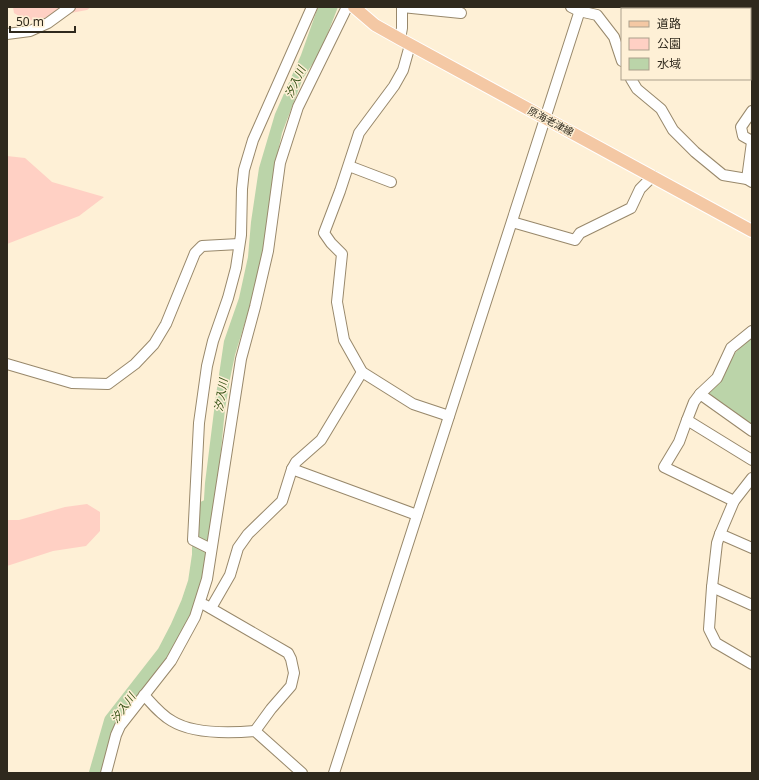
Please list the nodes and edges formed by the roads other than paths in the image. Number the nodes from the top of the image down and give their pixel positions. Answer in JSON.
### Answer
{"nodes":[{"id":1,"x":70,"y":7,"type":"edge"},
{"id":2,"x":312,"y":7,"type":"edge"},
{"id":3,"x":347,"y":7,"type":"edge"},
{"id":4,"x":354,"y":7,"type":"edge"},
{"id":5,"x":402,"y":7,"type":"edge"},
{"id":6,"x":577,"y":8,"type":"edge"},
{"id":7,"x":461,"y":13,"type":"dead end"},
{"id":8,"x":7,"y":34,"type":"edge"},
{"id":9,"x":405,"y":42,"type":"junction"},
{"id":10,"x":621,"y":58,"type":"edge"},
{"id":11,"x":632,"y":80,"type":"edge"},
{"id":12,"x":752,"y":111,"type":"edge"},
{"id":13,"x":545,"y":118,"type":"junction"},
{"id":14,"x":752,"y":142,"type":"edge"},
{"id":15,"x":349,"y":166,"type":"junction"},
{"id":16,"x":653,"y":176,"type":"junction"},
{"id":17,"x":750,"y":180,"type":"edge"},
{"id":18,"x":391,"y":182,"type":"dead end"},
{"id":19,"x":512,"y":222,"type":"junction"},
{"id":20,"x":752,"y":230,"type":"edge"},
{"id":21,"x":239,"y":244,"type":"junction"},
{"id":22,"x":752,"y":331,"type":"edge"},
{"id":23,"x":7,"y":364,"type":"edge"},
{"id":24,"x":362,"y":372,"type":"junction"},
{"id":25,"x":700,"y":394,"type":"junction"},
{"id":26,"x":449,"y":416,"type":"junction"},
{"id":27,"x":687,"y":420,"type":"junction"},
{"id":28,"x":752,"y":431,"type":"edge"},
{"id":29,"x":752,"y":460,"type":"edge"},
{"id":30,"x":292,"y":469,"type":"junction"},
{"id":31,"x":752,"y":478,"type":"edge"},
{"id":32,"x":748,"y":491,"type":"edge"},
{"id":33,"x":734,"y":501,"type":"junction"},
{"id":34,"x":417,"y":515,"type":"junction"},
{"id":35,"x":720,"y":534,"type":"junction"},
{"id":36,"x":212,"y":548,"type":"junction"},
{"id":37,"x":752,"y":548,"type":"edge"},
{"id":38,"x":712,"y":587,"type":"junction"},
{"id":39,"x":200,"y":603,"type":"junction"},
{"id":40,"x":752,"y":605,"type":"edge"},
{"id":41,"x":211,"y":608,"type":"junction"},
{"id":42,"x":752,"y":664,"type":"edge"},
{"id":43,"x":144,"y":695,"type":"junction"},
{"id":44,"x":255,"y":731,"type":"junction"},
{"id":45,"x":106,"y":773,"type":"edge"},
{"id":46,"x":302,"y":773,"type":"edge"},
{"id":47,"x":334,"y":773,"type":"edge"}],
"edges":[{"from":1,"to":8,"type":"street"},
{"from":2,"to":21,"type":"street"},
{"from":3,"to":36,"type":"street"},
{"from":4,"to":9,"type":"main road","name":"原海老津線"},
{"from":5,"to":7,"type":"street"},
{"from":5,"to":9,"type":"street"},
{"from":6,"to":10,"type":"street"},
{"from":6,"to":13,"type":"street"},
{"from":9,"to":13,"type":"main road","name":"原海老津線"},
{"from":9,"to":15,"type":"street"},
{"from":11,"to":17,"type":"street"},
{"from":12,"to":14,"type":"street"},
{"from":13,"to":16,"type":"main road","name":"原海老津線"},
{"from":13,"to":19,"type":"street"},
{"from":14,"to":17,"type":"street"},
{"from":15,"to":18,"type":"street"},
{"from":15,"to":24,"type":"street"},
{"from":16,"to":19,"type":"street"},
{"from":16,"to":20,"type":"main road","name":"原海老津線"},
{"from":19,"to":26,"type":"street"},
{"from":21,"to":23,"type":"street"},
{"from":21,"to":36,"type":"street"},
{"from":22,"to":25,"type":"street"},
{"from":24,"to":26,"type":"street"},
{"from":24,"to":30,"type":"street"},
{"from":25,"to":27,"type":"street"},
{"from":25,"to":28,"type":"street"},
{"from":26,"to":34,"type":"street"},
{"from":27,"to":29,"type":"street"},
{"from":27,"to":33,"type":"street"},
{"from":30,"to":34,"type":"street"},
{"from":30,"to":41,"type":"street"},
{"from":31,"to":32,"type":"street"},
{"from":32,"to":33,"type":"street"},
{"from":33,"to":35,"type":"street"},
{"from":34,"to":47,"type":"street"},
{"from":35,"to":37,"type":"street"},
{"from":35,"to":38,"type":"street"},
{"from":36,"to":39,"type":"street"},
{"from":38,"to":40,"type":"street"},
{"from":38,"to":42,"type":"street"},
{"from":39,"to":41,"type":"street"},
{"from":39,"to":43,"type":"street"},
{"from":41,"to":44,"type":"street"},
{"from":43,"to":44,"type":"street"},
{"from":43,"to":45,"type":"street"},
{"from":44,"to":46,"type":"street"}]}
